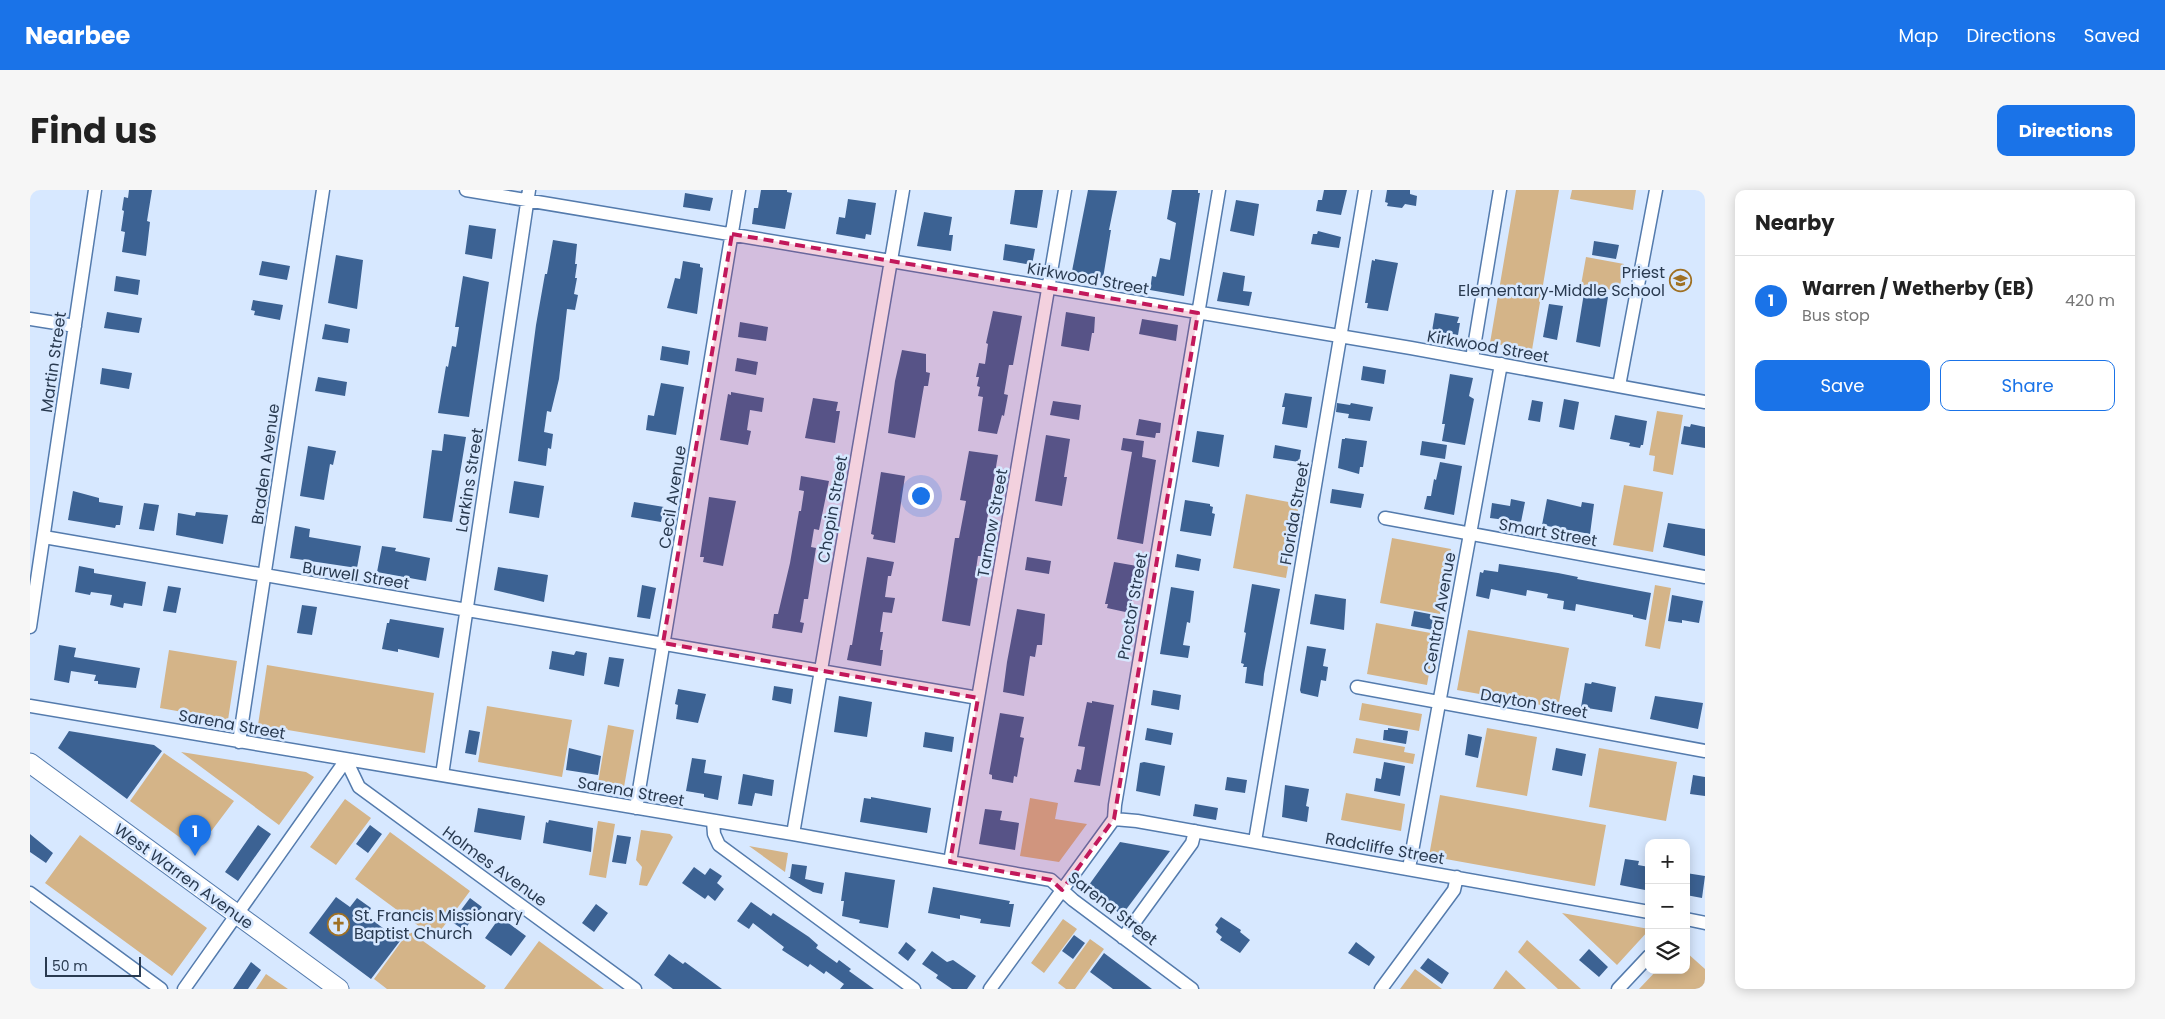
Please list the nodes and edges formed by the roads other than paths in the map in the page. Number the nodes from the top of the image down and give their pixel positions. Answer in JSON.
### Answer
{"nodes":[{"id":1,"x":95,"y":190,"type":"edge"},
{"id":2,"x":323,"y":190,"type":"edge"},
{"id":3,"x":466,"y":190,"type":"edge"},
{"id":4,"x":739,"y":190,"type":"edge"},
{"id":5,"x":903,"y":190,"type":"edge"},
{"id":6,"x":1065,"y":190,"type":"edge"},
{"id":7,"x":1219,"y":190,"type":"edge"},
{"id":8,"x":1365,"y":190,"type":"edge"},
{"id":9,"x":1500,"y":190,"type":"edge"},
{"id":10,"x":1656,"y":190,"type":"edge"},
{"id":11,"x":528,"y":195,"type":"edge"},
{"id":12,"x":732,"y":234,"type":"junction"},
{"id":13,"x":891,"y":261,"type":"junction"},
{"id":14,"x":1049,"y":287,"type":"junction"},
{"id":15,"x":1198,"y":313,"type":"junction"},
{"id":16,"x":30,"y":319,"type":"edge"},
{"id":17,"x":74,"y":326,"type":"junction"},
{"id":18,"x":1340,"y":337,"type":"junction"},
{"id":19,"x":1472,"y":359,"type":"junction"},
{"id":20,"x":1501,"y":364,"type":"junction"},
{"id":21,"x":1619,"y":386,"type":"junction"},
{"id":22,"x":1705,"y":402,"type":"edge"},
{"id":23,"x":1385,"y":518,"type":"dead end"},
{"id":24,"x":1469,"y":535,"type":"junction"},
{"id":25,"x":44,"y":537,"type":"junction"},
{"id":26,"x":265,"y":576,"type":"junction"},
{"id":27,"x":1705,"y":577,"type":"edge"},
{"id":28,"x":467,"y":609,"type":"junction"},
{"id":29,"x":30,"y":628,"type":"edge"},
{"id":30,"x":663,"y":643,"type":"junction"},
{"id":31,"x":821,"y":671,"type":"junction"},
{"id":32,"x":1357,"y":687,"type":"dead end"},
{"id":33,"x":978,"y":698,"type":"junction"},
{"id":34,"x":1439,"y":702,"type":"junction"},
{"id":35,"x":30,"y":706,"type":"edge"},
{"id":36,"x":239,"y":742,"type":"junction"},
{"id":37,"x":1705,"y":751,"type":"edge"},
{"id":38,"x":346,"y":760,"type":"junction"},
{"id":39,"x":30,"y":763,"type":"edge"},
{"id":40,"x":442,"y":775,"type":"junction"},
{"id":41,"x":636,"y":808,"type":"junction"},
{"id":42,"x":1114,"y":819,"type":"junction"},
{"id":43,"x":713,"y":821,"type":"junction"},
{"id":44,"x":1195,"y":831,"type":"junction"},
{"id":45,"x":793,"y":834,"type":"junction"},
{"id":46,"x":1254,"y":841,"type":"junction"},
{"id":47,"x":950,"y":862,"type":"junction"},
{"id":48,"x":1409,"y":868,"type":"junction"},
{"id":49,"x":1456,"y":877,"type":"junction"},
{"id":50,"x":1062,"y":890,"type":"junction"},
{"id":51,"x":30,"y":893,"type":"edge"},
{"id":52,"x":1645,"y":911,"type":"edge"},
{"id":53,"x":238,"y":915,"type":"junction"},
{"id":54,"x":1690,"y":920,"type":"edge"},
{"id":55,"x":1705,"y":923,"type":"edge"},
{"id":56,"x":1123,"y":938,"type":"junction"},
{"id":57,"x":1645,"y":960,"type":"edge"},
{"id":58,"x":160,"y":989,"type":"edge"},
{"id":59,"x":184,"y":989,"type":"edge"},
{"id":60,"x":338,"y":989,"type":"edge"},
{"id":61,"x":635,"y":989,"type":"edge"},
{"id":62,"x":914,"y":989,"type":"edge"},
{"id":63,"x":990,"y":989,"type":"edge"},
{"id":64,"x":1192,"y":989,"type":"edge"},
{"id":65,"x":1381,"y":989,"type":"edge"},
{"id":66,"x":1618,"y":989,"type":"edge"}],
"edges":[{"from":1,"to":17,"type":"street","name":"Martin Street"},
{"from":2,"to":26,"type":"street","name":"Braden Avenue"},
{"from":3,"to":11,"type":"street","name":"Kirkwood Street"},
{"from":4,"to":12,"type":"street","name":"Cecil Avenue"},
{"from":5,"to":13,"type":"street","name":"Chopin Street"},
{"from":6,"to":14,"type":"street","name":"Tarnow Street"},
{"from":7,"to":15,"type":"street","name":"Proctor Street"},
{"from":8,"to":18,"type":"street","name":"Florida Street"},
{"from":9,"to":19,"type":"street"},
{"from":10,"to":21,"type":"street"},
{"from":11,"to":12,"type":"street","name":"Kirkwood Street"},
{"from":11,"to":28,"type":"street","name":"Larkins Street"},
{"from":12,"to":13,"type":"street","name":"Kirkwood Street"},
{"from":12,"to":30,"type":"street","name":"Cecil Avenue"},
{"from":13,"to":14,"type":"street","name":"Kirkwood Street"},
{"from":13,"to":31,"type":"street","name":"Chopin Street"},
{"from":14,"to":15,"type":"street","name":"Kirkwood Street"},
{"from":14,"to":33,"type":"street","name":"Tarnow Street"},
{"from":15,"to":18,"type":"street","name":"Kirkwood Street"},
{"from":15,"to":42,"type":"street","name":"Proctor Street"},
{"from":16,"to":17,"type":"street"},
{"from":17,"to":25,"type":"street","name":"Martin Street"},
{"from":18,"to":19,"type":"street","name":"Kirkwood Street"},
{"from":18,"to":46,"type":"street","name":"Florida Street"},
{"from":19,"to":20,"type":"street","name":"Kirkwood Street"},
{"from":20,"to":21,"type":"street","name":"Kirkwood Street"},
{"from":20,"to":24,"type":"street","name":"Central Avenue"},
{"from":21,"to":22,"type":"street","name":"Kirkwood Street"},
{"from":23,"to":24,"type":"street","name":"Smart Street"},
{"from":24,"to":27,"type":"street","name":"Smart Street"},
{"from":24,"to":34,"type":"street","name":"Central Avenue"},
{"from":25,"to":26,"type":"street","name":"Burwell Street"},
{"from":25,"to":29,"type":"street","name":"Martin Street"},
{"from":26,"to":28,"type":"street","name":"Burwell Street"},
{"from":26,"to":36,"type":"street","name":"Braden Avenue"},
{"from":28,"to":30,"type":"street","name":"Burwell Street"},
{"from":28,"to":40,"type":"street","name":"Larkins Street"},
{"from":30,"to":31,"type":"street","name":"Burwell Street"},
{"from":30,"to":41,"type":"street","name":"Cecil Avenue"},
{"from":31,"to":33,"type":"street","name":"Burwell Street"},
{"from":31,"to":45,"type":"street","name":"Chopin Street"},
{"from":32,"to":34,"type":"street","name":"Dayton Street"},
{"from":33,"to":47,"type":"street","name":"Tarnow Street"},
{"from":34,"to":37,"type":"street","name":"Dayton Street"},
{"from":34,"to":48,"type":"street","name":"Central Avenue"},
{"from":35,"to":36,"type":"street","name":"Sarena Street"},
{"from":36,"to":38,"type":"street","name":"Sarena Street"},
{"from":38,"to":40,"type":"street","name":"Sarena Street"},
{"from":38,"to":53,"type":"street"},
{"from":38,"to":61,"type":"street","name":"Holmes Avenue"},
{"from":39,"to":53,"type":"main road","name":"West Warren Avenue"},
{"from":40,"to":41,"type":"street","name":"Sarena Street"},
{"from":41,"to":43,"type":"street","name":"Sarena Street"},
{"from":42,"to":44,"type":"street","name":"Radcliffe Street"},
{"from":42,"to":50,"type":"street","name":"Proctor Street"},
{"from":43,"to":45,"type":"street","name":"Sarena Street"},
{"from":43,"to":62,"type":"street"},
{"from":44,"to":46,"type":"street","name":"Radcliffe Street"},
{"from":44,"to":56,"type":"street"},
{"from":45,"to":47,"type":"street","name":"Sarena Street"},
{"from":46,"to":48,"type":"street","name":"Radcliffe Street"},
{"from":47,"to":50,"type":"street","name":"Sarena Street"},
{"from":48,"to":49,"type":"street","name":"Radcliffe Street"},
{"from":49,"to":52,"type":"street","name":"Radcliffe Street"},
{"from":49,"to":65,"type":"street"},
{"from":50,"to":56,"type":"street","name":"Sarena Street"},
{"from":50,"to":63,"type":"street","name":"Proctor Street"},
{"from":51,"to":58,"type":"street"},
{"from":53,"to":59,"type":"street"},
{"from":53,"to":60,"type":"main road","name":"West Warren Avenue"},
{"from":54,"to":55,"type":"street"},
{"from":56,"to":64,"type":"street","name":"Sarena Street"},
{"from":57,"to":66,"type":"street"}]}
